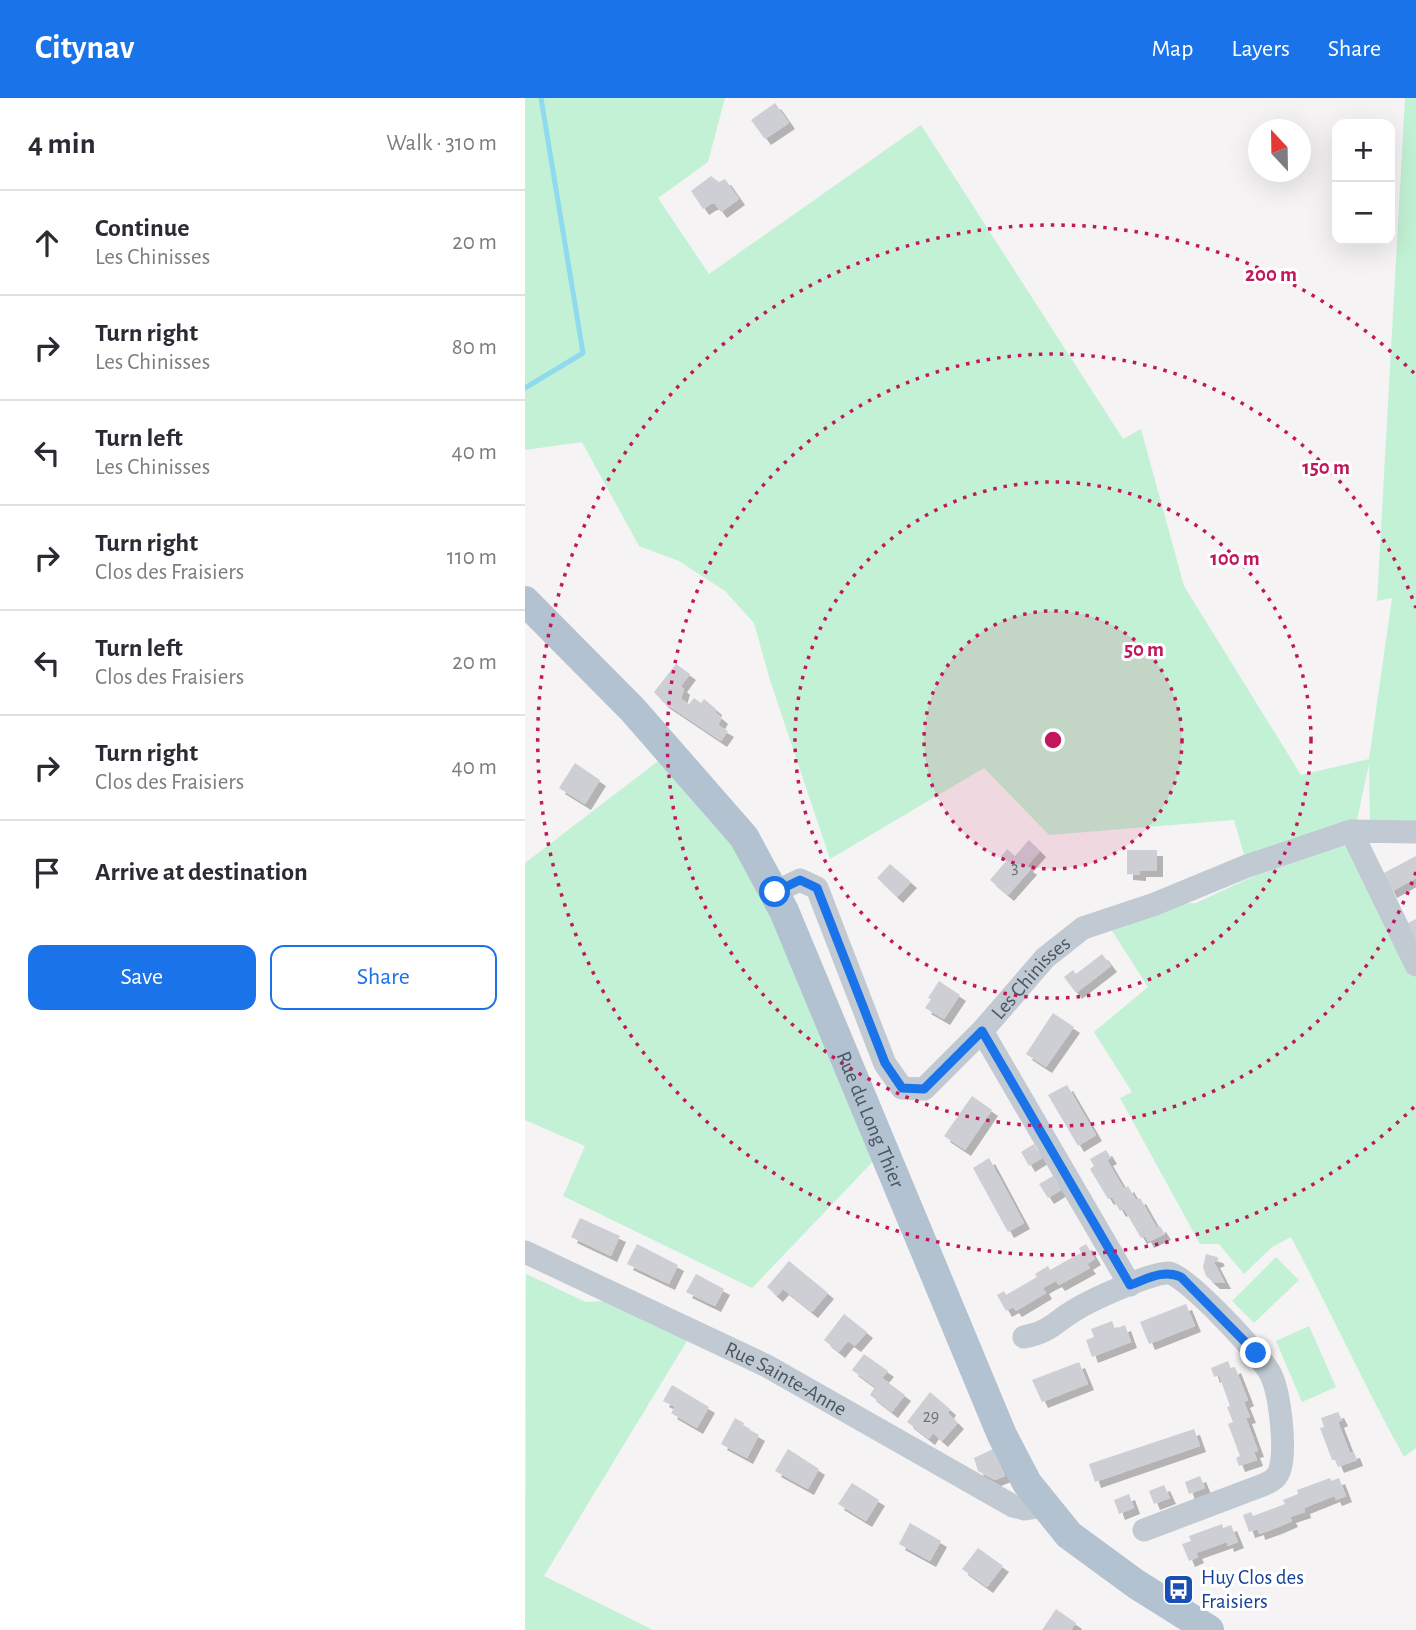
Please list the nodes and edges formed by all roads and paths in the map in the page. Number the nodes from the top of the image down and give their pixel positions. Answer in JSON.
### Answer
{"nodes":[{"id":1,"x":525,"y":601,"type":"edge"},
{"id":2,"x":1351,"y":831,"type":"junction"},
{"id":3,"x":1416,"y":832,"type":"edge"},
{"id":4,"x":775,"y":892,"type":"junction"},
{"id":5,"x":1416,"y":965,"type":"edge"},
{"id":6,"x":982,"y":1031,"type":"junction"},
{"id":7,"x":525,"y":1252,"type":"edge"},
{"id":8,"x":1130,"y":1285,"type":"junction"},
{"id":9,"x":1024,"y":1337,"type":"dead end"},
{"id":10,"x":1044,"y":1506,"type":"junction"},
{"id":11,"x":1143,"y":1530,"type":"dead end"},
{"id":12,"x":1209,"y":1630,"type":"edge"}],
"edges":[{"from":1,"to":4,"type":"main road","name":"Rue du Long Thier"},
{"from":2,"to":3,"type":"street","name":"Les Chinisses"},
{"from":2,"to":5,"type":"street"},
{"from":2,"to":6,"type":"street","name":"Les Chinisses"},
{"from":4,"to":6,"type":"street","name":"Les Chinisses"},
{"from":4,"to":10,"type":"main road","name":"Rue du Long Thier"},
{"from":6,"to":8,"type":"street"},
{"from":7,"to":10,"type":"street","name":"Rue Sainte-Anne"},
{"from":8,"to":9,"type":"street"},
{"from":8,"to":11,"type":"street"},
{"from":10,"to":12,"type":"main road","name":"Rue du Long Thier"}]}
